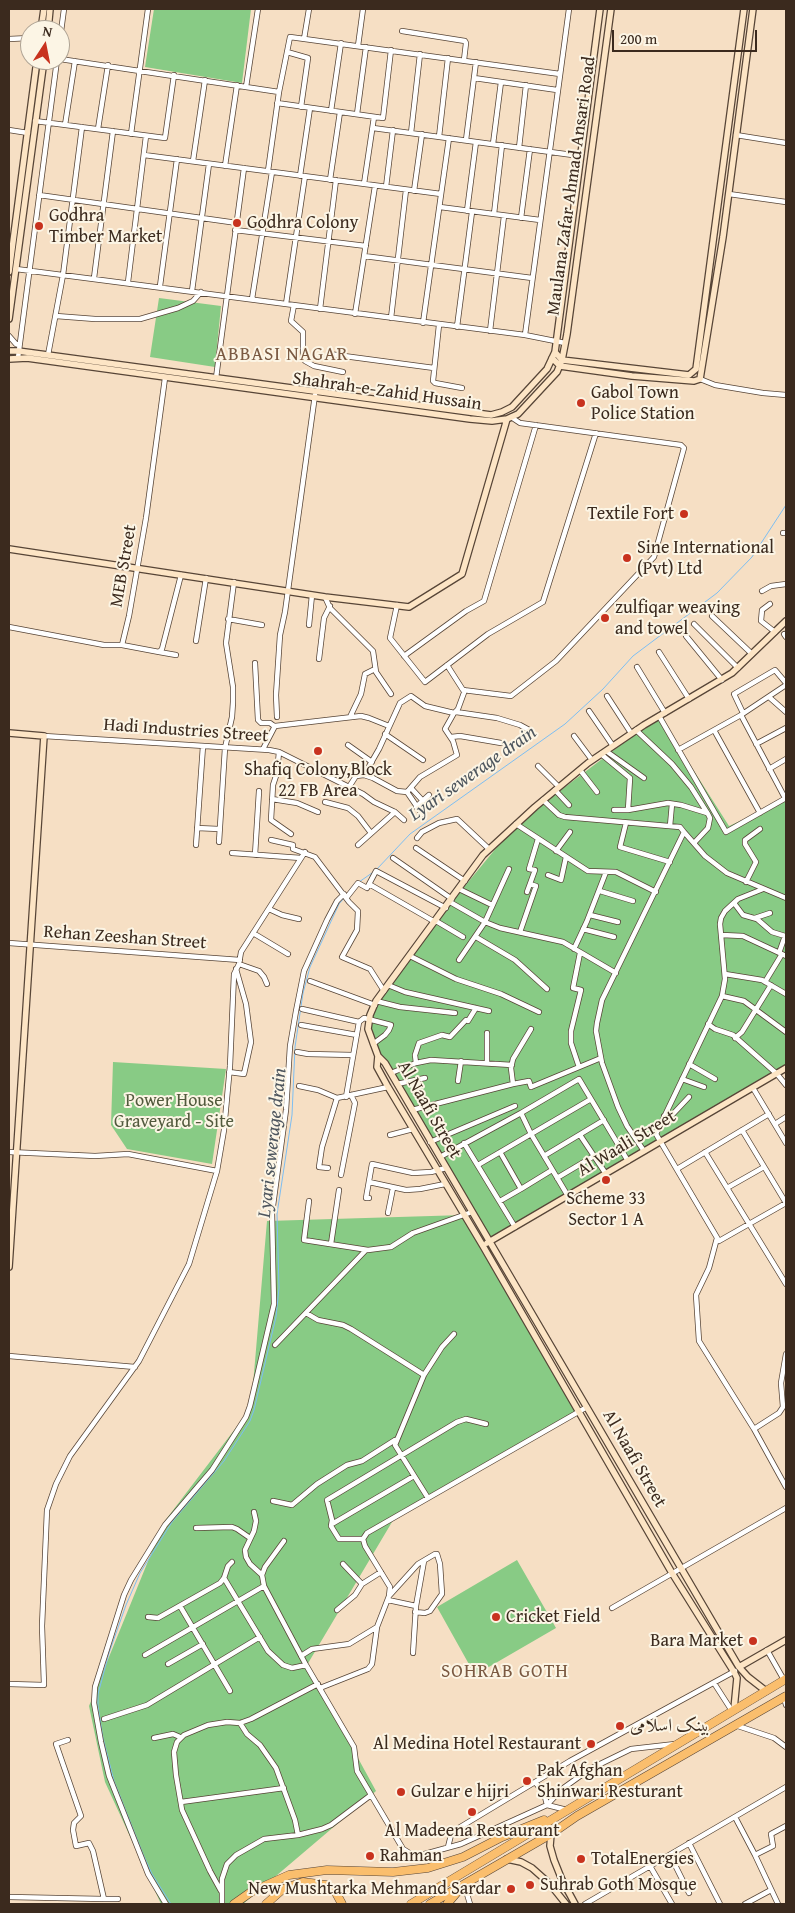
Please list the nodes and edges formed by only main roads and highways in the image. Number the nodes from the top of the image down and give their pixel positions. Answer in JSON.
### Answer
{"nodes":[{"id":1,"x":785,"y":1680,"type":"edge"},
{"id":2,"x":785,"y":1696,"type":"edge"},
{"id":3,"x":566,"y":1810,"type":"junction"},
{"id":4,"x":464,"y":1884,"type":"junction"},
{"id":5,"x":234,"y":1904,"type":"edge"},
{"id":6,"x":266,"y":1904,"type":"edge"},
{"id":7,"x":342,"y":1904,"type":"edge"},
{"id":8,"x":411,"y":1904,"type":"edge"},
{"id":9,"x":430,"y":1904,"type":"edge"},
{"id":10,"x":447,"y":1904,"type":"edge"}],
"edges":[{"from":1,"to":3,"type":"highway"},
{"from":2,"to":4,"type":"highway"},
{"from":3,"to":5,"type":"highway"},
{"from":3,"to":8,"type":"highway"},
{"from":4,"to":9,"type":"highway"},
{"from":4,"to":10,"type":"highway"},
{"from":6,"to":7,"type":"highway"}]}
